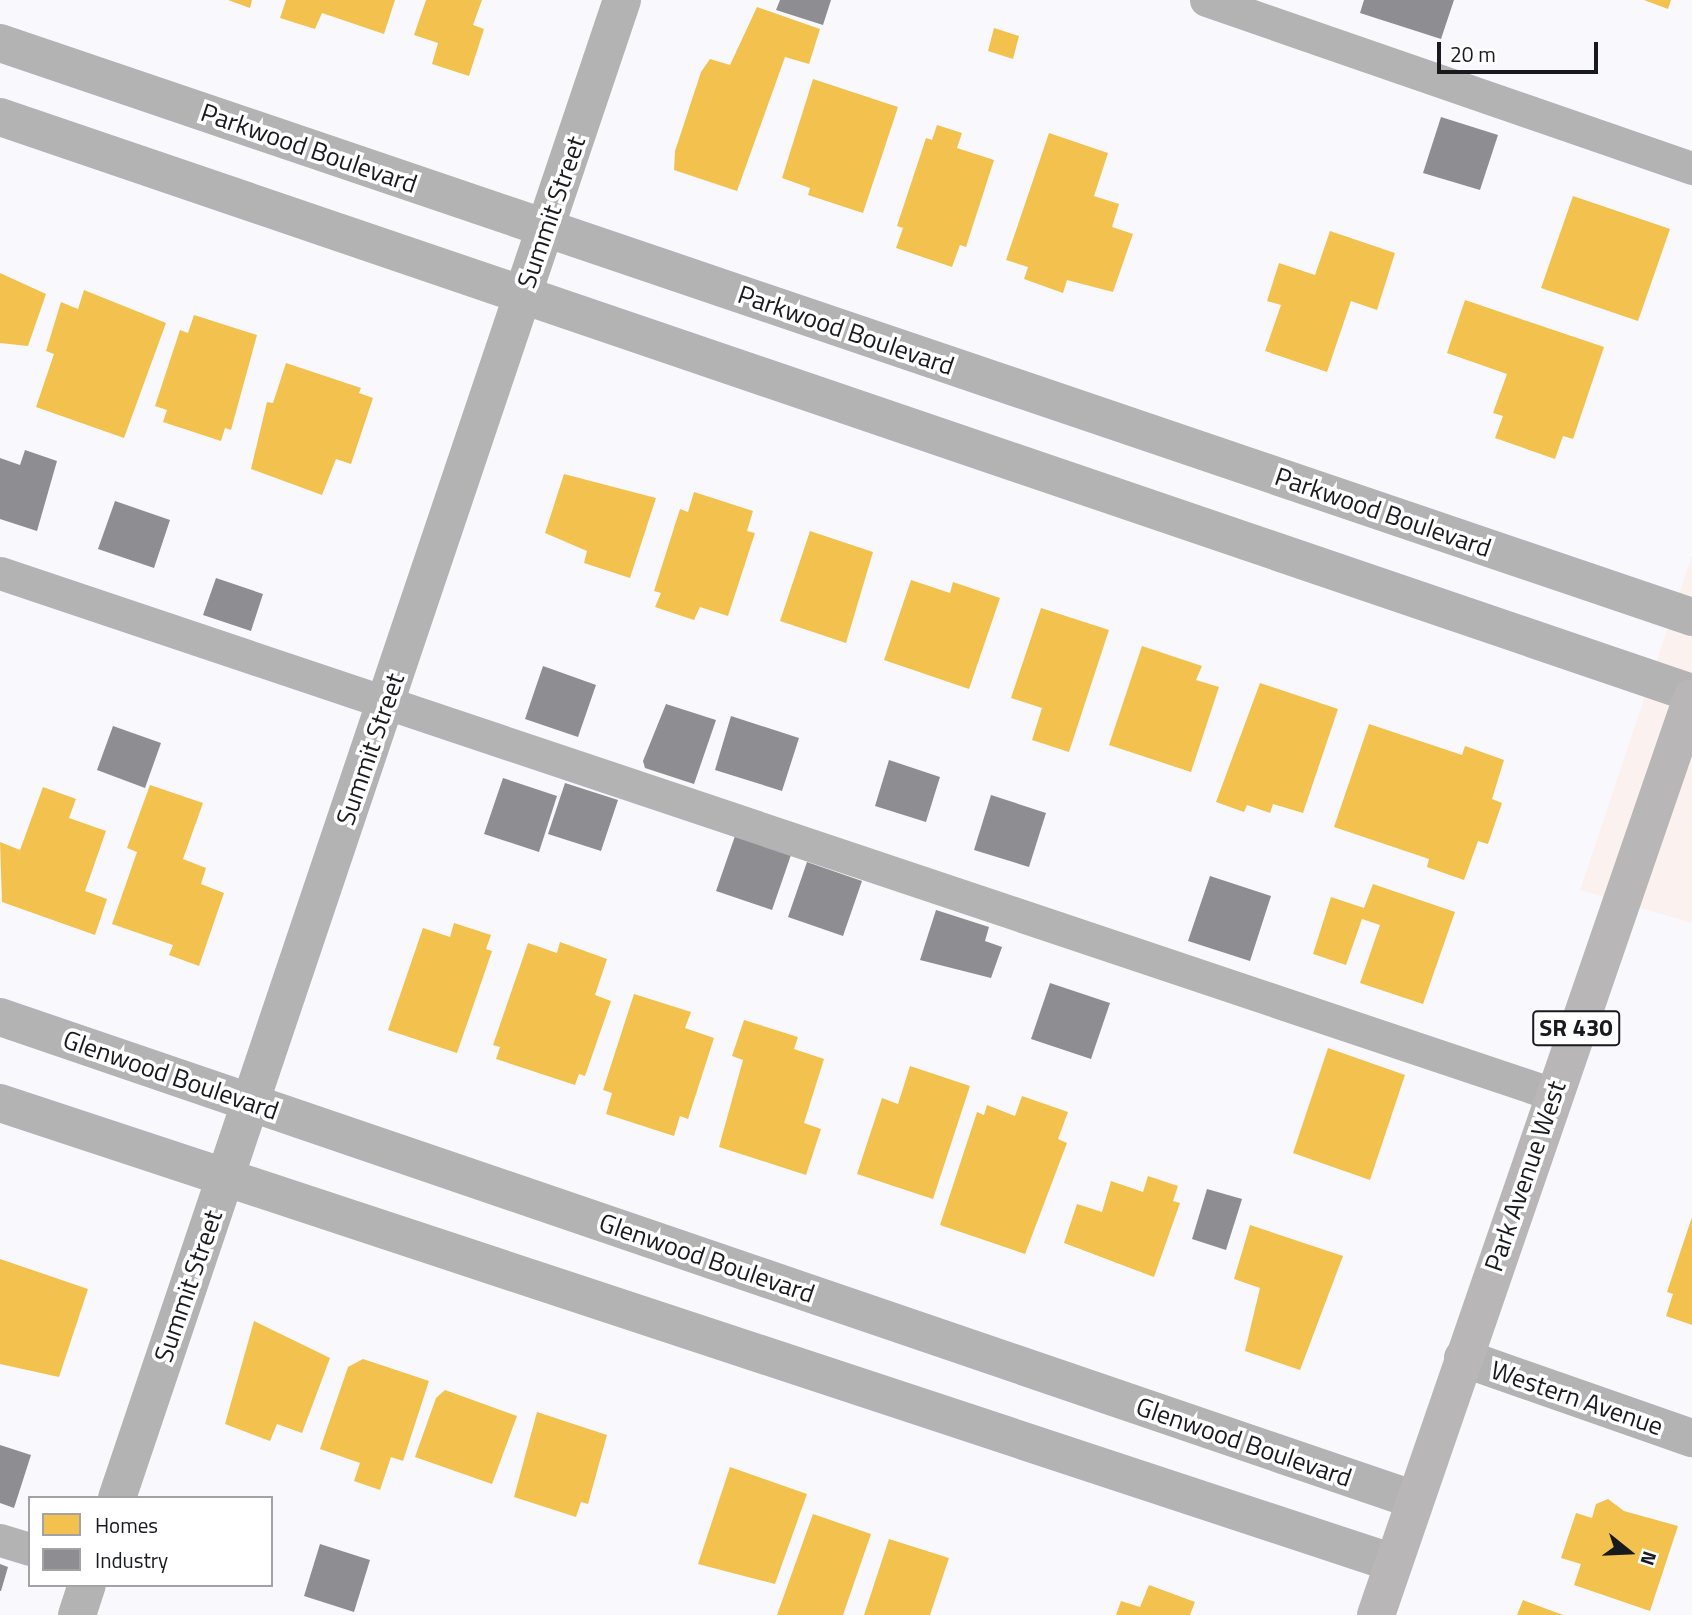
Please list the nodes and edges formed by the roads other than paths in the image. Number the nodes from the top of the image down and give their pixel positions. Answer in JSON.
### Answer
{"nodes":[{"id":1,"x":622,"y":0,"type":"edge"},
{"id":2,"x":1206,"y":0,"type":"edge"},
{"id":3,"x":0,"y":43,"type":"edge"},
{"id":4,"x":0,"y":117,"type":"edge"},
{"id":5,"x":1692,"y":168,"type":"edge"},
{"id":6,"x":545,"y":228,"type":"junction"},
{"id":7,"x":523,"y":294,"type":"junction"},
{"id":8,"x":0,"y":573,"type":"edge"},
{"id":9,"x":1692,"y":617,"type":"edge"},
{"id":10,"x":1692,"y":693,"type":"edge"},
{"id":11,"x":1692,"y":698,"type":"edge"},
{"id":12,"x":386,"y":702,"type":"junction"},
{"id":13,"x":0,"y":1017,"type":"edge"},
{"id":14,"x":1553,"y":1094,"type":"junction"},
{"id":15,"x":0,"y":1102,"type":"edge"},
{"id":16,"x":250,"y":1102,"type":"junction"},
{"id":17,"x":225,"y":1179,"type":"junction"},
{"id":18,"x":1462,"y":1358,"type":"junction"},
{"id":19,"x":1692,"y":1438,"type":"edge"},
{"id":20,"x":118,"y":1496,"type":"edge"},
{"id":21,"x":1415,"y":1500,"type":"junction"},
{"id":22,"x":0,"y":1540,"type":"edge"},
{"id":23,"x":28,"y":1548,"type":"edge"},
{"id":24,"x":1393,"y":1563,"type":"junction"},
{"id":25,"x":86,"y":1587,"type":"edge"},
{"id":26,"x":77,"y":1615,"type":"edge"},
{"id":27,"x":1376,"y":1615,"type":"edge"}],
"edges":[{"from":1,"to":6,"type":"street","name":"Summit Street"},
{"from":2,"to":5,"type":"lane"},
{"from":3,"to":6,"type":"street","name":"Parkwood Boulevard"},
{"from":4,"to":7,"type":"street"},
{"from":6,"to":7,"type":"street","name":"Summit Street"},
{"from":6,"to":9,"type":"street","name":"Parkwood Boulevard"},
{"from":7,"to":10,"type":"street"},
{"from":7,"to":12,"type":"street","name":"Summit Street"},
{"from":8,"to":12,"type":"lane"},
{"from":11,"to":14,"type":"main road","name":"Park Avenue West","number":"SR 430"},
{"from":12,"to":14,"type":"lane"},
{"from":12,"to":16,"type":"street","name":"Summit Street"},
{"from":13,"to":16,"type":"street","name":"Glenwood Boulevard"},
{"from":14,"to":18,"type":"main road","name":"Park Avenue West","number":"SR 430"},
{"from":15,"to":17,"type":"street"},
{"from":16,"to":17,"type":"street","name":"Summit Street"},
{"from":16,"to":21,"type":"street","name":"Glenwood Boulevard"},
{"from":17,"to":20,"type":"street","name":"Summit Street"},
{"from":17,"to":24,"type":"street"},
{"from":18,"to":19,"type":"street","name":"Western Avenue"},
{"from":18,"to":21,"type":"main road","name":"Park Avenue West","number":"SR 430"},
{"from":21,"to":24,"type":"main road","name":"Park Avenue West","number":"SR 430"},
{"from":22,"to":23,"type":"lane"},
{"from":24,"to":27,"type":"main road","name":"Park Avenue West","number":"SR 430"},
{"from":25,"to":26,"type":"street"}]}
